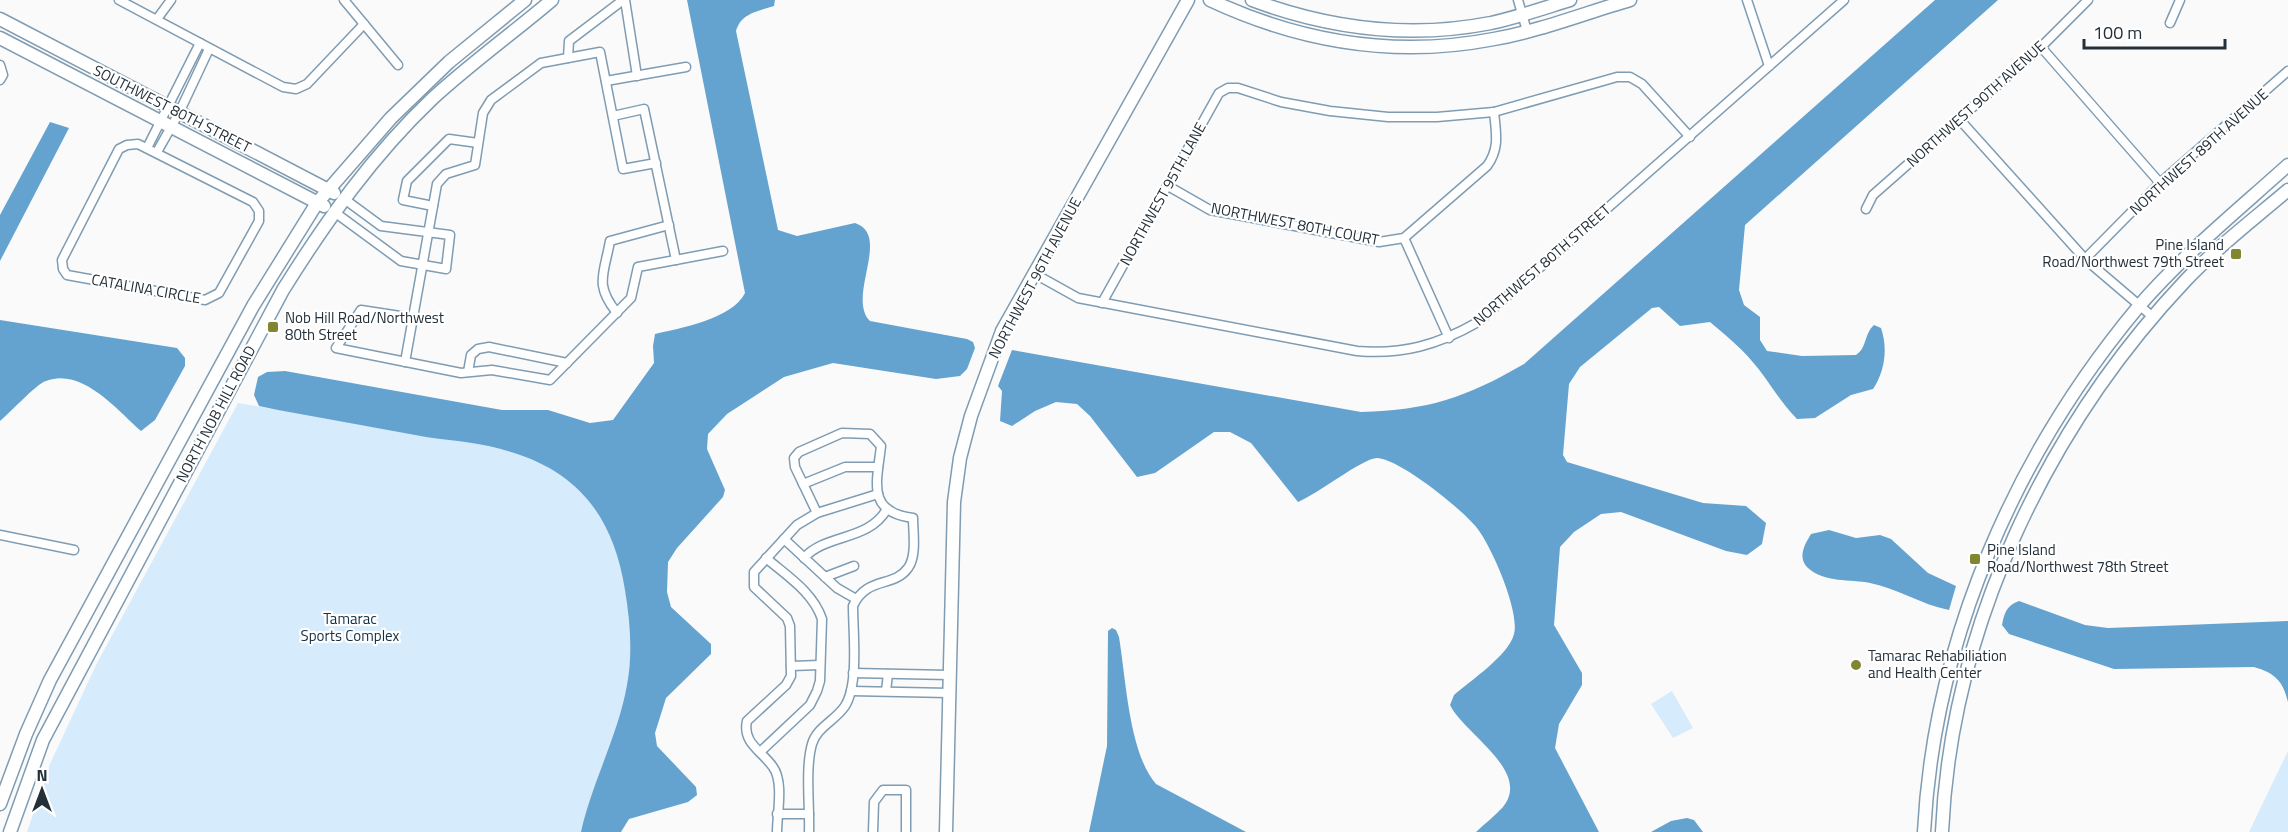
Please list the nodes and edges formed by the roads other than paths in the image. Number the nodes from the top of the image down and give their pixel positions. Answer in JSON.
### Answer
{"nodes":[{"id":1,"x":119,"y":0,"type":"edge"},
{"id":2,"x":171,"y":0,"type":"edge"},
{"id":3,"x":344,"y":0,"type":"edge"},
{"id":4,"x":525,"y":0,"type":"edge"},
{"id":5,"x":552,"y":0,"type":"edge"},
{"id":6,"x":624,"y":0,"type":"edge"},
{"id":7,"x":1188,"y":0,"type":"edge"},
{"id":8,"x":1210,"y":0,"type":"edge"},
{"id":9,"x":1252,"y":0,"type":"edge"},
{"id":10,"x":1518,"y":0,"type":"edge"},
{"id":11,"x":1570,"y":0,"type":"edge"},
{"id":12,"x":1630,"y":0,"type":"edge"},
{"id":13,"x":1747,"y":0,"type":"edge"},
{"id":14,"x":1844,"y":0,"type":"edge"},
{"id":15,"x":2088,"y":0,"type":"edge"},
{"id":16,"x":2180,"y":0,"type":"edge"},
{"id":17,"x":1522,"y":14,"type":"junction"},
{"id":18,"x":0,"y":19,"type":"edge"},
{"id":19,"x":158,"y":19,"type":"junction"},
{"id":20,"x":2170,"y":23,"type":"dead end"},
{"id":21,"x":364,"y":24,"type":"junction"},
{"id":22,"x":1527,"y":31,"type":"junction"},
{"id":23,"x":0,"y":38,"type":"edge"},
{"id":24,"x":200,"y":44,"type":"junction"},
{"id":25,"x":2041,"y":48,"type":"junction"},
{"id":26,"x":209,"y":49,"type":"junction"},
{"id":27,"x":568,"y":58,"type":"junction"},
{"id":28,"x":0,"y":65,"type":"edge"},
{"id":29,"x":398,"y":65,"type":"dead end"},
{"id":30,"x":1768,"y":66,"type":"junction"},
{"id":31,"x":686,"y":67,"type":"dead end"},
{"id":32,"x":187,"y":69,"type":"junction"},
{"id":33,"x":2288,"y":71,"type":"edge"},
{"id":34,"x":196,"y":75,"type":"junction"},
{"id":35,"x":637,"y":76,"type":"junction"},
{"id":36,"x":0,"y":80,"type":"edge"},
{"id":37,"x":606,"y":81,"type":"junction"},
{"id":38,"x":174,"y":110,"type":"junction"},
{"id":39,"x":1494,"y":112,"type":"junction"},
{"id":40,"x":613,"y":116,"type":"junction"},
{"id":41,"x":1960,"y":120,"type":"junction"},
{"id":42,"x":166,"y":124,"type":"junction"},
{"id":43,"x":1690,"y":137,"type":"junction"},
{"id":44,"x":478,"y":143,"type":"junction"},
{"id":45,"x":147,"y":148,"type":"junction"},
{"id":46,"x":157,"y":152,"type":"junction"},
{"id":47,"x":656,"y":163,"type":"junction"},
{"id":48,"x":2288,"y":165,"type":"edge"},
{"id":49,"x":2160,"y":183,"type":"junction"},
{"id":50,"x":1168,"y":186,"type":"junction"},
{"id":51,"x":328,"y":190,"type":"junction"},
{"id":52,"x":2288,"y":190,"type":"edge"},
{"id":53,"x":344,"y":198,"type":"junction"},
{"id":54,"x":317,"y":203,"type":"junction"},
{"id":55,"x":433,"y":206,"type":"junction"},
{"id":56,"x":1866,"y":209,"type":"dead end"},
{"id":57,"x":333,"y":211,"type":"junction"},
{"id":58,"x":669,"y":225,"type":"junction"},
{"id":59,"x":428,"y":233,"type":"junction"},
{"id":60,"x":1404,"y":238,"type":"junction"},
{"id":61,"x":723,"y":251,"type":"dead end"},
{"id":62,"x":2085,"y":259,"type":"junction"},
{"id":63,"x":676,"y":260,"type":"junction"},
{"id":64,"x":422,"y":265,"type":"junction"},
{"id":65,"x":1035,"y":274,"type":"junction"},
{"id":66,"x":1102,"y":303,"type":"junction"},
{"id":67,"x":2140,"y":306,"type":"junction"},
{"id":68,"x":616,"y":313,"type":"junction"},
{"id":69,"x":2153,"y":317,"type":"junction"},
{"id":70,"x":413,"y":318,"type":"junction"},
{"id":71,"x":1449,"y":338,"type":"junction"},
{"id":72,"x":405,"y":362,"type":"junction"},
{"id":73,"x":567,"y":363,"type":"junction"},
{"id":74,"x":468,"y":372,"type":"junction"},
{"id":75,"x":878,"y":467,"type":"junction"},
{"id":76,"x":803,"y":484,"type":"junction"},
{"id":77,"x":878,"y":494,"type":"junction"},
{"id":78,"x":887,"y":509,"type":"junction"},
{"id":79,"x":817,"y":513,"type":"junction"},
{"id":80,"x":0,"y":535,"type":"edge"},
{"id":81,"x":784,"y":539,"type":"junction"},
{"id":82,"x":74,"y":550,"type":"dead end"},
{"id":83,"x":766,"y":558,"type":"junction"},
{"id":84,"x":804,"y":558,"type":"junction"},
{"id":85,"x":854,"y":566,"type":"dead end"},
{"id":86,"x":825,"y":577,"type":"junction"},
{"id":87,"x":856,"y":599,"type":"junction"},
{"id":88,"x":820,"y":665,"type":"junction"},
{"id":89,"x":790,"y":666,"type":"junction"},
{"id":90,"x":853,"y":673,"type":"junction"},
{"id":91,"x":888,"y":674,"type":"junction"},
{"id":92,"x":949,"y":675,"type":"junction"},
{"id":93,"x":851,"y":691,"type":"junction"},
{"id":94,"x":886,"y":692,"type":"junction"},
{"id":95,"x":949,"y":693,"type":"junction"},
{"id":96,"x":760,"y":752,"type":"junction"},
{"id":97,"x":0,"y":804,"type":"edge"},
{"id":98,"x":777,"y":814,"type":"junction"},
{"id":99,"x":809,"y":814,"type":"junction"},
{"id":100,"x":10,"y":832,"type":"edge"},
{"id":101,"x":777,"y":832,"type":"edge"},
{"id":102,"x":809,"y":832,"type":"edge"},
{"id":103,"x":873,"y":832,"type":"edge"},
{"id":104,"x":906,"y":832,"type":"edge"},
{"id":105,"x":946,"y":832,"type":"edge"},
{"id":106,"x":1924,"y":832,"type":"edge"},
{"id":107,"x":1942,"y":832,"type":"edge"}],
"edges":[{"from":1,"to":19,"type":"street"},
{"from":2,"to":19,"type":"street"},
{"from":3,"to":21,"type":"street"},
{"from":4,"to":51,"type":"main road","name":"NORTH NOB HILL ROAD"},
{"from":5,"to":53,"type":"main road","name":"NORTH NOB HILL ROAD"},
{"from":6,"to":27,"type":"street"},
{"from":6,"to":35,"type":"street"},
{"from":7,"to":65,"type":"main road","name":"NORTHWEST 96TH AVENUE"},
{"from":8,"to":22,"type":"main road"},
{"from":9,"to":17,"type":"main road"},
{"from":10,"to":17,"type":"street"},
{"from":11,"to":17,"type":"main road"},
{"from":12,"to":22,"type":"main road"},
{"from":13,"to":30,"type":"street"},
{"from":14,"to":30,"type":"street","name":"NORTHWEST 80TH STREET"},
{"from":15,"to":25,"type":"street","name":"NORTHWEST 90TH AVENUE"},
{"from":16,"to":20,"type":"street"},
{"from":17,"to":22,"type":"street"},
{"from":18,"to":38,"type":"main road","name":"SOUTHWEST 80TH STREET"},
{"from":19,"to":24,"type":"street"},
{"from":21,"to":26,"type":"street"},
{"from":21,"to":29,"type":"street"},
{"from":23,"to":42,"type":"main road","name":"SOUTHWEST 80TH STREET"},
{"from":24,"to":26,"type":"street"},
{"from":24,"to":32,"type":"street"},
{"from":25,"to":41,"type":"street","name":"NORTHWEST 90TH AVENUE"},
{"from":25,"to":49,"type":"street"},
{"from":26,"to":34,"type":"street"},
{"from":27,"to":37,"type":"street"},
{"from":27,"to":44,"type":"street"},
{"from":28,"to":36,"type":"street"},
{"from":30,"to":43,"type":"street","name":"NORTHWEST 80TH STREET"},
{"from":31,"to":35,"type":"street"},
{"from":32,"to":34,"type":"street"},
{"from":32,"to":38,"type":"street"},
{"from":33,"to":49,"type":"street","name":"NORTHWEST 89TH AVENUE"},
{"from":34,"to":38,"type":"street"},
{"from":35,"to":37,"type":"street"},
{"from":37,"to":40,"type":"street"},
{"from":38,"to":42,"type":"street"},
{"from":38,"to":42,"type":"street"},
{"from":38,"to":51,"type":"main road","name":"SOUTHWEST 80TH STREET"},
{"from":39,"to":43,"type":"street"},
{"from":39,"to":50,"type":"street","name":"NORTHWEST 95TH LANE"},
{"from":39,"to":60,"type":"street"},
{"from":40,"to":47,"type":"street"},
{"from":40,"to":47,"type":"street"},
{"from":41,"to":56,"type":"street","name":"NORTHWEST 90TH AVENUE"},
{"from":41,"to":62,"type":"street"},
{"from":42,"to":45,"type":"street"},
{"from":42,"to":46,"type":"street"},
{"from":42,"to":54,"type":"main road","name":"SOUTHWEST 80TH STREET"},
{"from":43,"to":71,"type":"street","name":"NORTHWEST 80TH STREET"},
{"from":44,"to":55,"type":"street"},
{"from":44,"to":55,"type":"street"},
{"from":45,"to":46,"type":"street","name":"CATALINA CIRCLE"},
{"from":45,"to":46,"type":"street","name":"CATALINA CIRCLE"},
{"from":47,"to":58,"type":"street"},
{"from":48,"to":67,"type":"main road"},
{"from":49,"to":62,"type":"street","name":"NORTHWEST 89TH AVENUE"},
{"from":50,"to":60,"type":"street","name":"NORTHWEST 80TH COURT"},
{"from":50,"to":66,"type":"street","name":"NORTHWEST 95TH LANE"},
{"from":51,"to":53,"type":"main road","name":"SOUTHWEST 80TH STREET"},
{"from":51,"to":54,"type":"main road","name":"NORTH NOB HILL ROAD"},
{"from":52,"to":69,"type":"main road"},
{"from":53,"to":57,"type":"main road","name":"NORTH NOB HILL ROAD"},
{"from":53,"to":59,"type":"street"},
{"from":54,"to":57,"type":"main road","name":"SOUTHWEST 80TH STREET"},
{"from":54,"to":97,"type":"main road","name":"NORTH NOB HILL ROAD"},
{"from":55,"to":59,"type":"street"},
{"from":57,"to":64,"type":"street"},
{"from":57,"to":100,"type":"main road","name":"NORTH NOB HILL ROAD"},
{"from":58,"to":63,"type":"street"},
{"from":58,"to":68,"type":"street"},
{"from":59,"to":64,"type":"street"},
{"from":59,"to":64,"type":"street"},
{"from":60,"to":71,"type":"street"},
{"from":61,"to":63,"type":"street"},
{"from":62,"to":67,"type":"street"},
{"from":63,"to":68,"type":"street"},
{"from":64,"to":70,"type":"street"},
{"from":65,"to":66,"type":"street","name":"NORTHWEST 80TH STREET"},
{"from":65,"to":92,"type":"main road","name":"NORTHWEST 96TH AVENUE"},
{"from":66,"to":71,"type":"street","name":"NORTHWEST 80TH STREET"},
{"from":67,"to":69,"type":"street"},
{"from":67,"to":106,"type":"main road"},
{"from":68,"to":73,"type":"street"},
{"from":69,"to":107,"type":"main road"},
{"from":70,"to":72,"type":"street"},
{"from":70,"to":72,"type":"street"},
{"from":72,"to":74,"type":"street"},
{"from":73,"to":74,"type":"street"},
{"from":73,"to":74,"type":"street"},
{"from":75,"to":76,"type":"street"},
{"from":75,"to":76,"type":"street"},
{"from":75,"to":77,"type":"street"},
{"from":76,"to":79,"type":"street"},
{"from":77,"to":78,"type":"street"},
{"from":77,"to":79,"type":"street"},
{"from":78,"to":84,"type":"street"},
{"from":78,"to":87,"type":"street"},
{"from":79,"to":81,"type":"street"},
{"from":80,"to":82,"type":"street"},
{"from":81,"to":83,"type":"street"},
{"from":81,"to":84,"type":"street"},
{"from":83,"to":88,"type":"street"},
{"from":83,"to":89,"type":"street"},
{"from":84,"to":86,"type":"street"},
{"from":85,"to":86,"type":"street"},
{"from":86,"to":87,"type":"street"},
{"from":87,"to":90,"type":"street"},
{"from":88,"to":89,"type":"street"},
{"from":88,"to":96,"type":"street"},
{"from":89,"to":96,"type":"street"},
{"from":90,"to":91,"type":"street"},
{"from":90,"to":93,"type":"street"},
{"from":91,"to":92,"type":"street"},
{"from":91,"to":94,"type":"street"},
{"from":92,"to":95,"type":"main road","name":"NORTHWEST 96TH AVENUE"},
{"from":93,"to":94,"type":"street"},
{"from":93,"to":99,"type":"street"},
{"from":94,"to":95,"type":"street"},
{"from":95,"to":105,"type":"main road","name":"NORTHWEST 96TH AVENUE"},
{"from":96,"to":98,"type":"street"},
{"from":98,"to":99,"type":"street"},
{"from":98,"to":101,"type":"street"},
{"from":99,"to":102,"type":"street"},
{"from":103,"to":104,"type":"street"}]}
